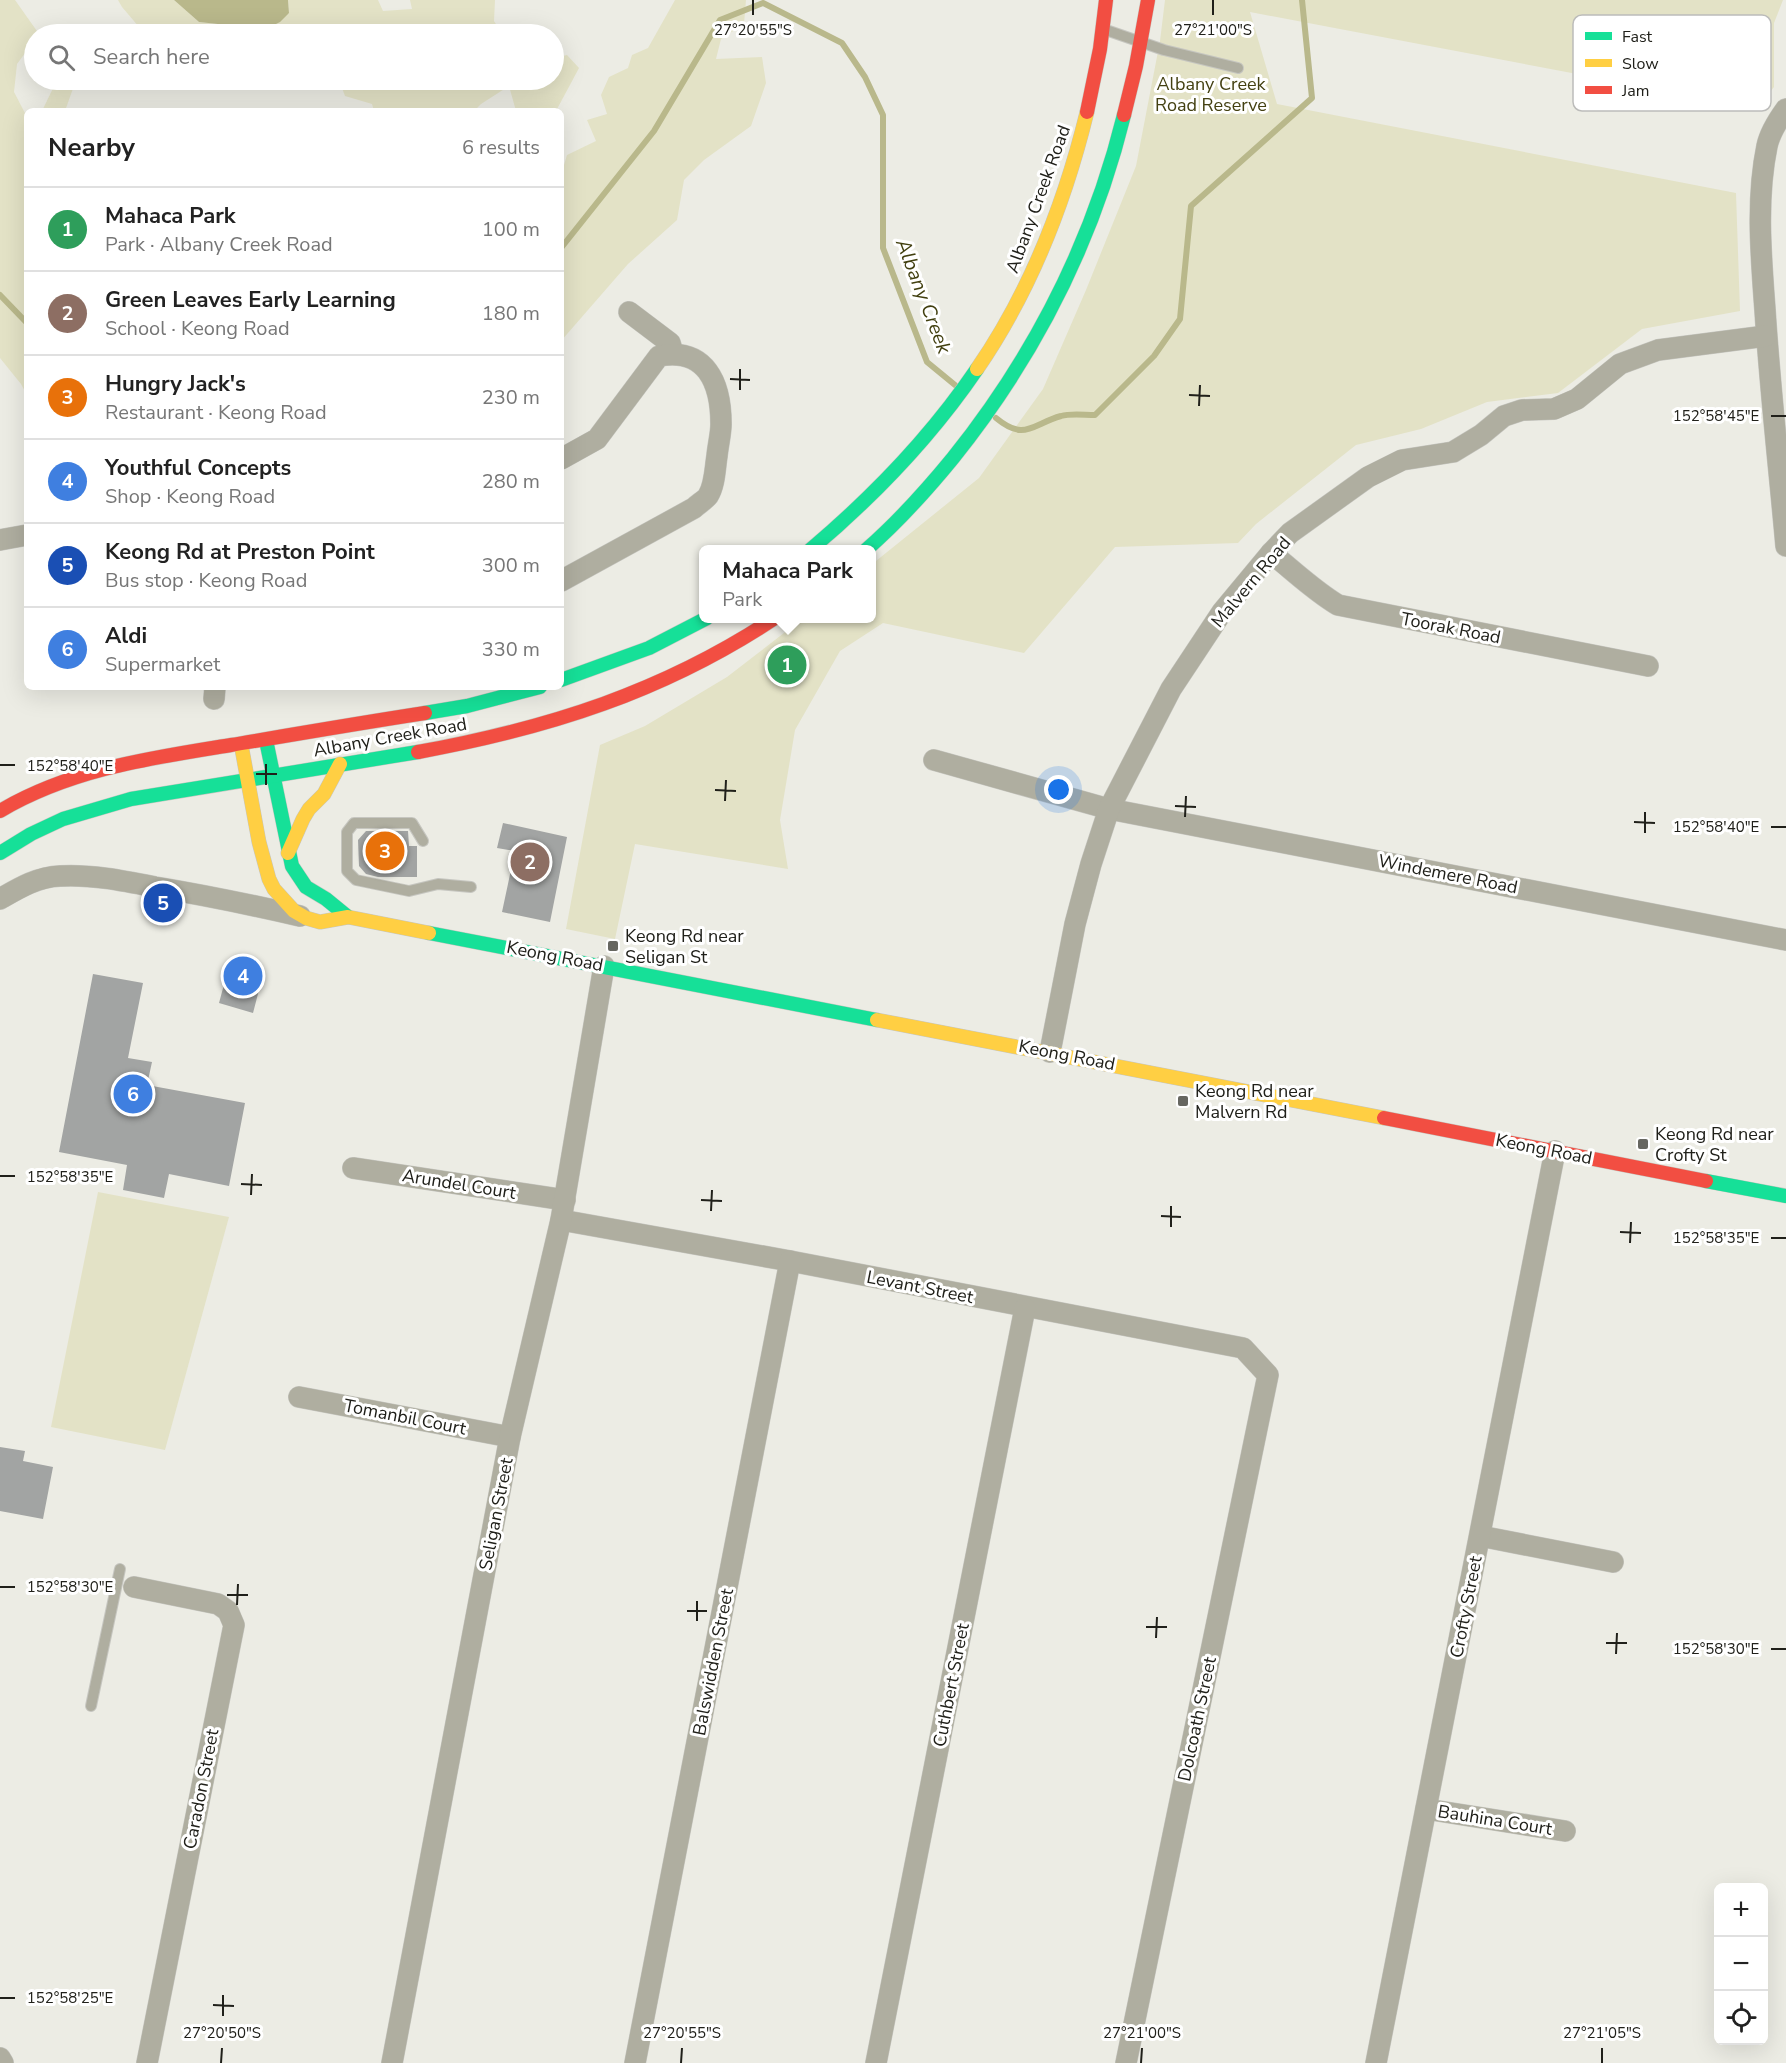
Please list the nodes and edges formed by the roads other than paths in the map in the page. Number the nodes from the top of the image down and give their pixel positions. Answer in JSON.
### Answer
{"nodes":[{"id":1,"x":1106,"y":0,"type":"edge"},
{"id":2,"x":1148,"y":0,"type":"edge"},
{"id":3,"x":1103,"y":29,"type":"junction"},
{"id":4,"x":1140,"y":41,"type":"junction"},
{"id":5,"x":1238,"y":68,"type":"dead end"},
{"id":6,"x":1786,"y":109,"type":"edge"},
{"id":7,"x":629,"y":312,"type":"dead end"},
{"id":8,"x":1766,"y":336,"type":"junction"},
{"id":9,"x":673,"y":353,"type":"junction"},
{"id":10,"x":564,"y":457,"type":"edge"},
{"id":11,"x":24,"y":536,"type":"edge"},
{"id":12,"x":0,"y":540,"type":"edge"},
{"id":13,"x":815,"y":545,"type":"edge"},
{"id":14,"x":870,"y":545,"type":"edge"},
{"id":15,"x":1786,"y":546,"type":"edge"},
{"id":16,"x":1271,"y":553,"type":"junction"},
{"id":17,"x":564,"y":579,"type":"edge"},
{"id":18,"x":753,"y":623,"type":"edge"},
{"id":19,"x":710,"y":633,"type":"edge"},
{"id":20,"x":1648,"y":666,"type":"dead end"},
{"id":21,"x":564,"y":679,"type":"edge"},
{"id":22,"x":515,"y":690,"type":"edge"},
{"id":23,"x":465,"y":696,"type":"edge"},
{"id":24,"x":266,"y":740,"type":"junction"},
{"id":25,"x":241,"y":744,"type":"junction"},
{"id":26,"x":934,"y":760,"type":"dead end"},
{"id":27,"x":340,"y":764,"type":"junction"},
{"id":28,"x":273,"y":775,"type":"junction"},
{"id":29,"x":247,"y":779,"type":"junction"},
{"id":30,"x":1109,"y":809,"type":"junction"},
{"id":31,"x":0,"y":811,"type":"edge"},
{"id":32,"x":423,"y":841,"type":"dead end"},
{"id":33,"x":0,"y":853,"type":"edge"},
{"id":34,"x":288,"y":853,"type":"junction"},
{"id":35,"x":298,"y":877,"type":"junction"},
{"id":36,"x":471,"y":887,"type":"dead end"},
{"id":37,"x":274,"y":889,"type":"junction"},
{"id":38,"x":0,"y":899,"type":"edge"},
{"id":39,"x":225,"y":899,"type":"junction"},
{"id":40,"x":348,"y":916,"type":"junction"},
{"id":41,"x":306,"y":918,"type":"junction"},
{"id":42,"x":1786,"y":940,"type":"edge"},
{"id":43,"x":604,"y":966,"type":"junction"},
{"id":44,"x":1050,"y":1052,"type":"junction"},
{"id":45,"x":1555,"y":1151,"type":"junction"},
{"id":46,"x":353,"y":1168,"type":"dead end"},
{"id":47,"x":1786,"y":1196,"type":"edge"},
{"id":48,"x":563,"y":1210,"type":"junction"},
{"id":49,"x":790,"y":1261,"type":"junction"},
{"id":50,"x":1025,"y":1308,"type":"junction"},
{"id":51,"x":1268,"y":1375,"type":"joint"},
{"id":52,"x":299,"y":1397,"type":"dead end"},
{"id":53,"x":510,"y":1437,"type":"junction"},
{"id":54,"x":1480,"y":1536,"type":"junction"},
{"id":55,"x":1613,"y":1562,"type":"dead end"},
{"id":56,"x":120,"y":1569,"type":"dead end"},
{"id":57,"x":126,"y":1585,"type":"junction"},
{"id":58,"x":91,"y":1706,"type":"dead end"},
{"id":59,"x":1426,"y":1809,"type":"junction"},
{"id":60,"x":1565,"y":1831,"type":"dead end"},
{"id":61,"x":0,"y":2058,"type":"edge"},
{"id":62,"x":3,"y":2063,"type":"edge"},
{"id":63,"x":147,"y":2063,"type":"edge"},
{"id":64,"x":392,"y":2063,"type":"edge"},
{"id":65,"x":636,"y":2063,"type":"edge"},
{"id":66,"x":876,"y":2063,"type":"edge"},
{"id":67,"x":1126,"y":2063,"type":"edge"},
{"id":68,"x":1376,"y":2063,"type":"edge"}],
"edges":[{"from":1,"to":3,"type":"main road","name":"Albany Creek Road"},
{"from":2,"to":4,"type":"main road"},
{"from":3,"to":4,"type":"lane"},
{"from":3,"to":13,"type":"main road","name":"Albany Creek Road"},
{"from":4,"to":5,"type":"lane"},
{"from":4,"to":14,"type":"main road"},
{"from":6,"to":8,"type":"street"},
{"from":7,"to":9,"type":"street"},
{"from":8,"to":15,"type":"street"},
{"from":8,"to":16,"type":"street","name":"Malvern Road"},
{"from":9,"to":10,"type":"street"},
{"from":9,"to":17,"type":"street"},
{"from":11,"to":12,"type":"street"},
{"from":16,"to":20,"type":"street","name":"Toorak Road"},
{"from":16,"to":30,"type":"street","name":"Malvern Road"},
{"from":18,"to":19,"type":"main road","name":"Albany Creek Road"},
{"from":19,"to":21,"type":"main road","name":"Albany Creek Road"},
{"from":19,"to":27,"type":"main road","name":"Albany Creek Road"},
{"from":22,"to":23,"type":"main road","name":"Albany Creek Road"},
{"from":23,"to":24,"type":"main road","name":"Albany Creek Road"},
{"from":24,"to":25,"type":"main road","name":"Albany Creek Road"},
{"from":24,"to":28,"type":"main road","name":"Keong Road"},
{"from":25,"to":29,"type":"main road"},
{"from":25,"to":31,"type":"main road","name":"Albany Creek Road"},
{"from":26,"to":30,"type":"street","name":"Windemere Road"},
{"from":27,"to":28,"type":"main road","name":"Albany Creek Road"},
{"from":27,"to":34,"type":"main road"},
{"from":28,"to":29,"type":"main road","name":"Albany Creek Road"},
{"from":28,"to":34,"type":"main road","name":"Keong Road"},
{"from":29,"to":33,"type":"main road","name":"Albany Creek Road"},
{"from":29,"to":37,"type":"main road"},
{"from":30,"to":42,"type":"street","name":"Windemere Road"},
{"from":30,"to":44,"type":"street","name":"Malvern Road"},
{"from":32,"to":36,"type":"lane"},
{"from":34,"to":35,"type":"main road","name":"Keong Road"},
{"from":35,"to":37,"type":"street","name":"Keong Road"},
{"from":35,"to":40,"type":"main road","name":"Keong Road"},
{"from":37,"to":39,"type":"street","name":"Keong Road"},
{"from":37,"to":41,"type":"main road"},
{"from":38,"to":39,"type":"street","name":"Keong Road"},
{"from":39,"to":41,"type":"street","name":"Keong Road"},
{"from":40,"to":41,"type":"main road","name":"Keong Road"},
{"from":40,"to":43,"type":"main road","name":"Keong Road"},
{"from":43,"to":44,"type":"main road","name":"Keong Road"},
{"from":43,"to":48,"type":"street","name":"Seligan Street"},
{"from":44,"to":45,"type":"main road","name":"Keong Road"},
{"from":45,"to":47,"type":"main road","name":"Keong Road"},
{"from":45,"to":54,"type":"street","name":"Crofty Street"},
{"from":46,"to":48,"type":"street","name":"Arundel Court"},
{"from":48,"to":49,"type":"street","name":"Levant Street"},
{"from":48,"to":53,"type":"street","name":"Seligan Street"},
{"from":49,"to":50,"type":"street","name":"Levant Street"},
{"from":49,"to":65,"type":"street","name":"Balswidden Street"},
{"from":50,"to":51,"type":"street","name":"Levant Street"},
{"from":50,"to":66,"type":"street","name":"Cuthbert Street"},
{"from":51,"to":67,"type":"street","name":"Dolcoath Street"},
{"from":52,"to":53,"type":"street","name":"Tomanbil Court"},
{"from":53,"to":64,"type":"street","name":"Seligan Street"},
{"from":54,"to":55,"type":"street"},
{"from":54,"to":59,"type":"street","name":"Crofty Street"},
{"from":56,"to":57,"type":"lane"},
{"from":57,"to":58,"type":"lane"},
{"from":57,"to":63,"type":"street","name":"Caradon Street"},
{"from":59,"to":60,"type":"street","name":"Bauhina Court"},
{"from":59,"to":68,"type":"street","name":"Crofty Street"},
{"from":61,"to":62,"type":"street"}]}
